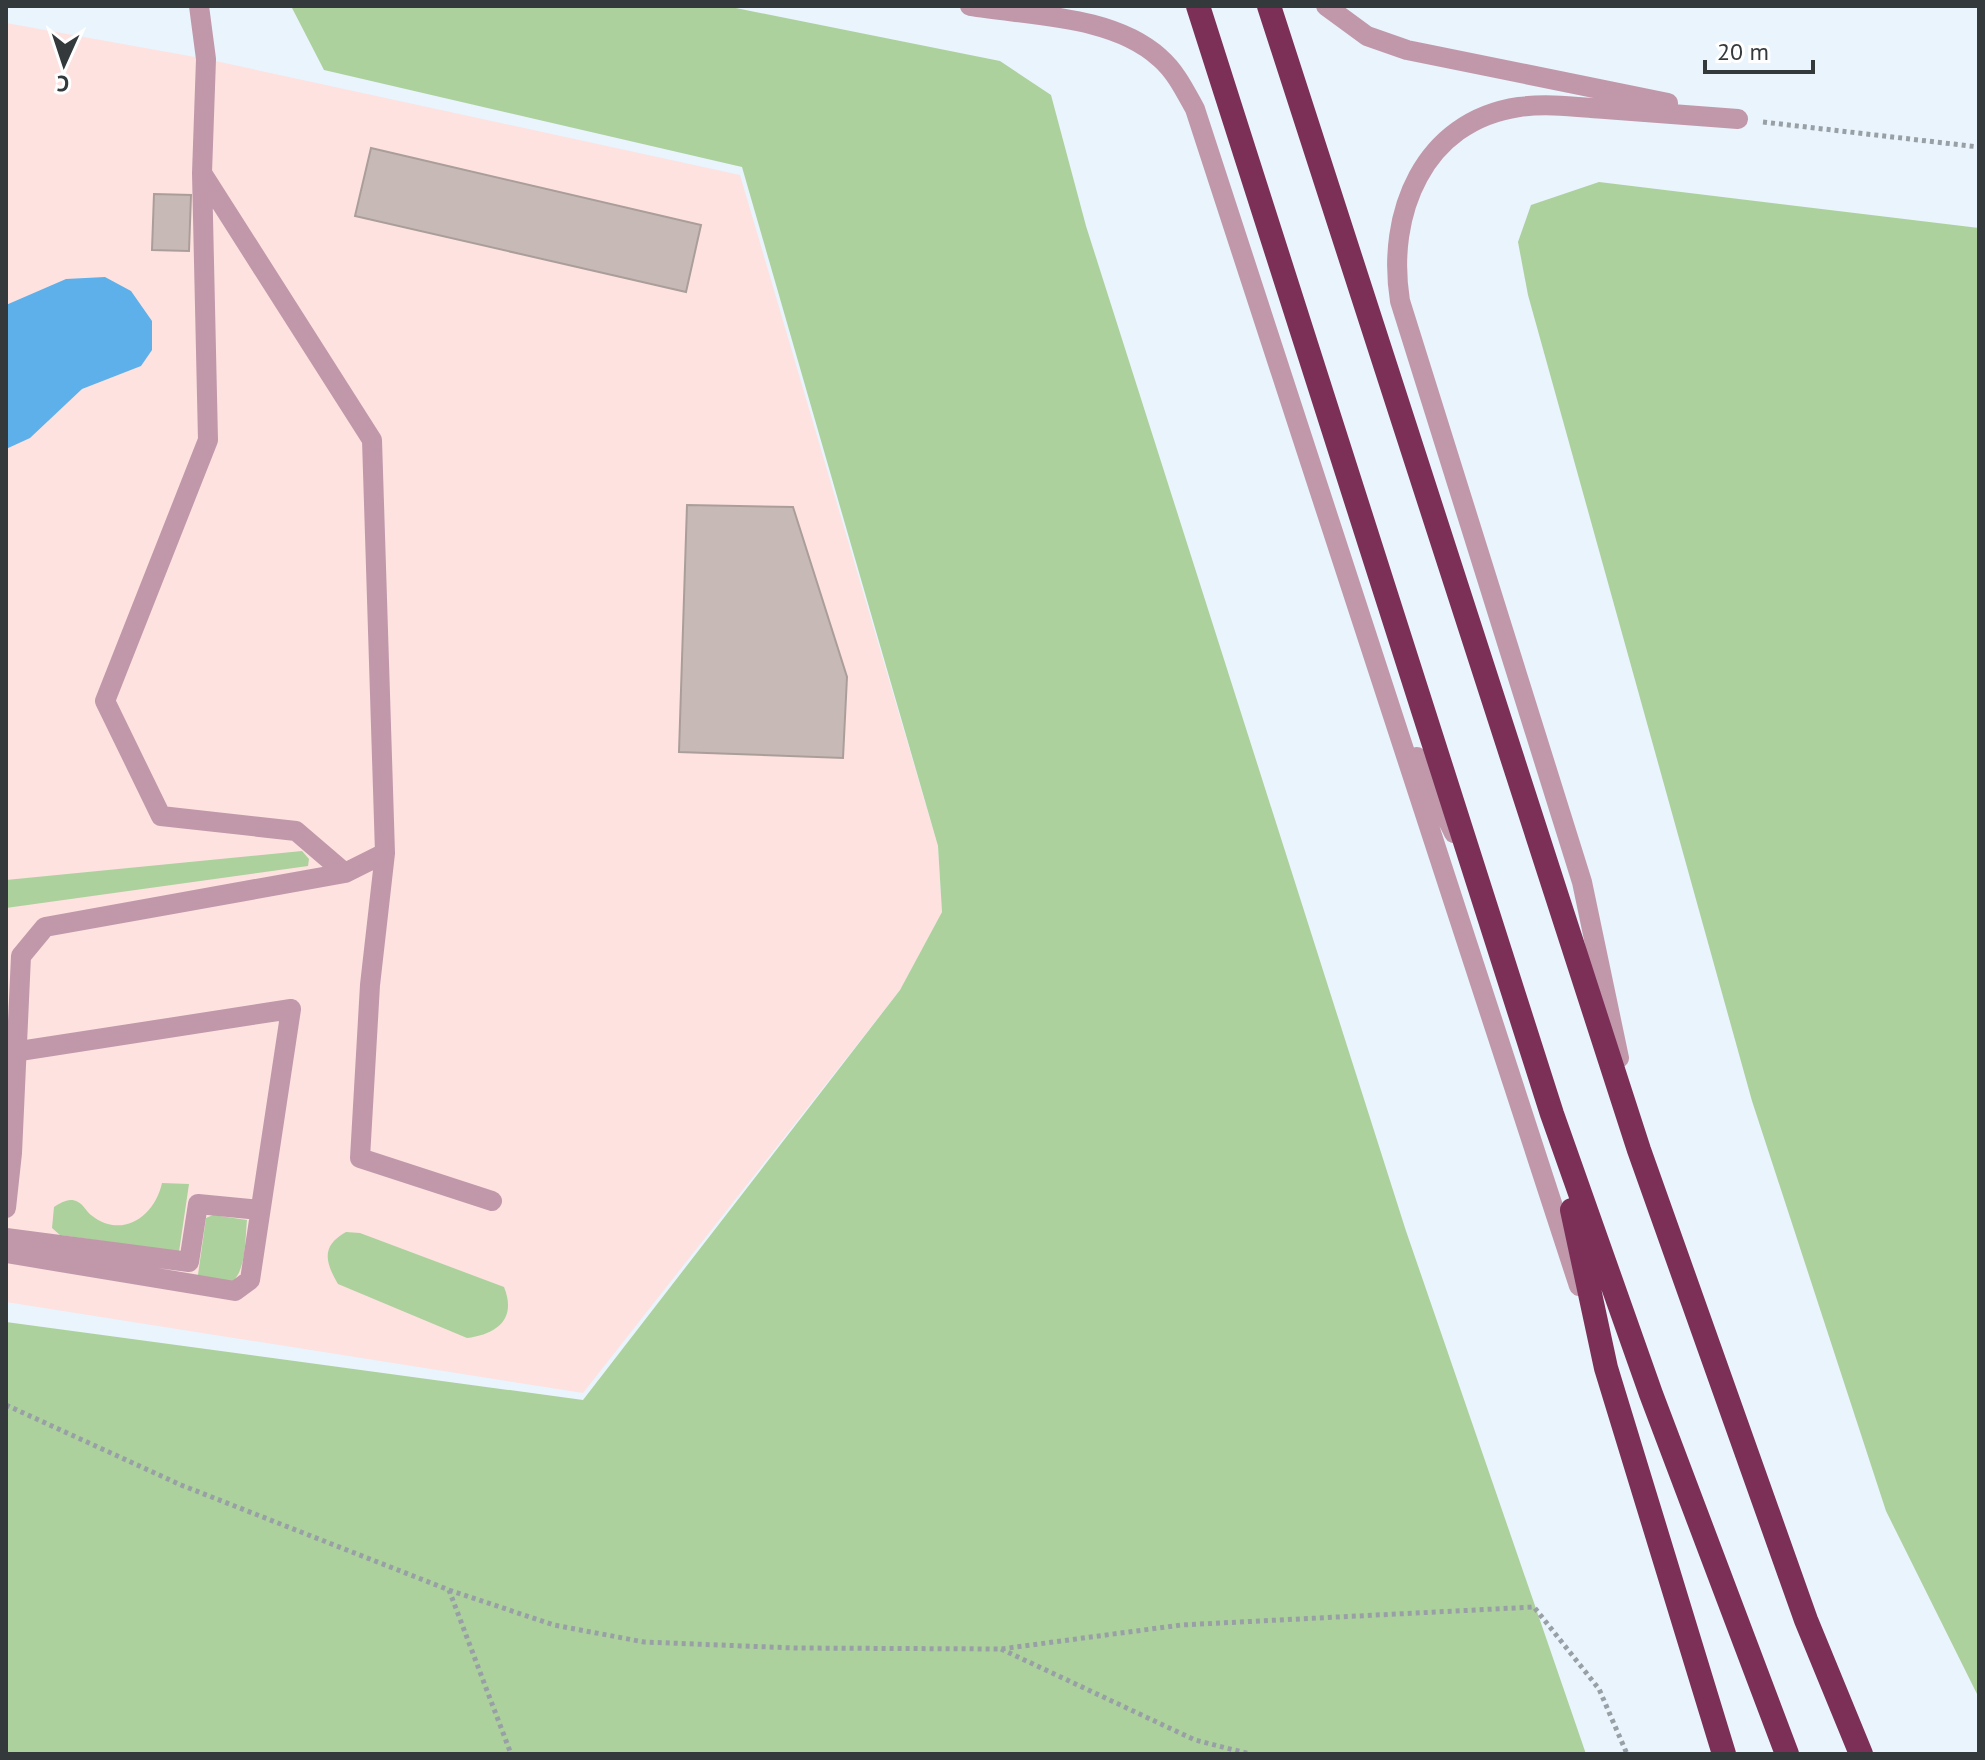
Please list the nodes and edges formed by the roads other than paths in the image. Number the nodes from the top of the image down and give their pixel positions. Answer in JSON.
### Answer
{"nodes":[{"id":1,"x":199,"y":6,"type":"edge"},
{"id":2,"x":970,"y":6,"type":"edge"},
{"id":3,"x":1198,"y":6,"type":"edge"},
{"id":4,"x":1269,"y":6,"type":"edge"},
{"id":5,"x":1326,"y":6,"type":"edge"},
{"id":6,"x":202,"y":173,"type":"junction"},
{"id":7,"x":1385,"y":693,"type":"junction"},
{"id":8,"x":385,"y":853,"type":"junction"},
{"id":9,"x":345,"y":873,"type":"junction"},
{"id":10,"x":1479,"y":884,"type":"junction"},
{"id":11,"x":12,"y":1052,"type":"edge"},
{"id":12,"x":1552,"y":1114,"type":"junction"},
{"id":13,"x":1639,"y":1150,"type":"junction"},
{"id":14,"x":492,"y":1201,"type":"dead end"},
{"id":15,"x":6,"y":1208,"type":"edge"},
{"id":16,"x":260,"y":1210,"type":"junction"},
{"id":17,"x":6,"y":1238,"type":"edge"},
{"id":18,"x":6,"y":1253,"type":"edge"},
{"id":19,"x":1606,"y":1368,"type":"junction"},
{"id":20,"x":1724,"y":1754,"type":"edge"},
{"id":21,"x":1787,"y":1754,"type":"edge"},
{"id":22,"x":1861,"y":1754,"type":"edge"}],
"edges":[{"from":1,"to":6,"type":"lane"},
{"from":2,"to":7,"type":"lane"},
{"from":3,"to":10,"type":"highway"},
{"from":4,"to":13,"type":"highway"},
{"from":5,"to":13,"type":"lane"},
{"from":6,"to":8,"type":"lane"},
{"from":6,"to":9,"type":"lane"},
{"from":7,"to":10,"type":"lane"},
{"from":7,"to":19,"type":"lane"},
{"from":8,"to":9,"type":"lane"},
{"from":8,"to":14,"type":"lane"},
{"from":9,"to":11,"type":"lane"},
{"from":10,"to":12,"type":"highway"},
{"from":11,"to":15,"type":"lane"},
{"from":11,"to":16,"type":"lane"},
{"from":12,"to":19,"type":"highway"},
{"from":12,"to":21,"type":"highway"},
{"from":13,"to":22,"type":"highway"},
{"from":16,"to":17,"type":"lane"},
{"from":16,"to":18,"type":"lane"},
{"from":19,"to":20,"type":"highway"}]}
